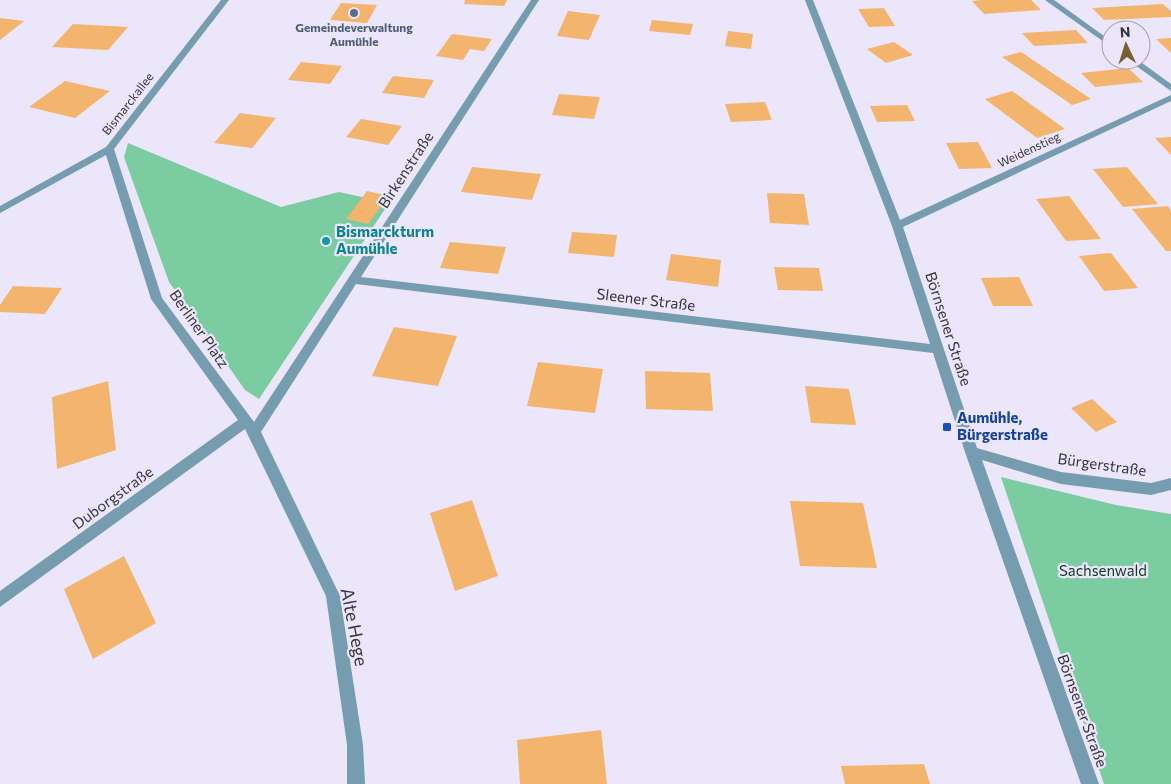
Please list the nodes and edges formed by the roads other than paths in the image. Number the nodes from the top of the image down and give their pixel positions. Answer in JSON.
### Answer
{"nodes":[{"id":1,"x":225,"y":0,"type":"edge"},
{"id":2,"x":535,"y":0,"type":"edge"},
{"id":3,"x":809,"y":0,"type":"edge"},
{"id":4,"x":1049,"y":0,"type":"edge"},
{"id":5,"x":1101,"y":38,"type":"edge"},
{"id":6,"x":1146,"y":70,"type":"edge"},
{"id":7,"x":1171,"y":88,"type":"edge"},
{"id":8,"x":1171,"y":98,"type":"edge"},
{"id":9,"x":109,"y":149,"type":"junction"},
{"id":10,"x":0,"y":210,"type":"edge"},
{"id":11,"x":897,"y":226,"type":"junction"},
{"id":12,"x":351,"y":280,"type":"junction"},
{"id":13,"x":936,"y":349,"type":"junction"},
{"id":14,"x":250,"y":427,"type":"junction"},
{"id":15,"x":972,"y":452,"type":"junction"},
{"id":16,"x":1171,"y":484,"type":"edge"},
{"id":17,"x":0,"y":600,"type":"edge"},
{"id":18,"x":356,"y":784,"type":"edge"},
{"id":19,"x":1090,"y":784,"type":"edge"}],
"edges":[{"from":1,"to":9,"type":"street","name":"Bismarckallee"},
{"from":2,"to":12,"type":"street","name":"Birkenstraße"},
{"from":3,"to":11,"type":"street","name":"Börnsener Straße"},
{"from":4,"to":5,"type":"street"},
{"from":6,"to":7,"type":"street"},
{"from":8,"to":11,"type":"street","name":"Weidenstieg"},
{"from":9,"to":10,"type":"street","name":"Bismarckallee"},
{"from":9,"to":14,"type":"street","name":"Berliner Platz"},
{"from":11,"to":13,"type":"street","name":"Börnsener Straße"},
{"from":12,"to":13,"type":"street","name":"Sleener Straße"},
{"from":12,"to":14,"type":"street","name":"Birkenstraße"},
{"from":13,"to":15,"type":"street","name":"Börnsener Straße"},
{"from":14,"to":17,"type":"street","name":"Duborgstraße"},
{"from":14,"to":18,"type":"street","name":"Alte Hege"},
{"from":15,"to":16,"type":"street","name":"Bürgerstraße"},
{"from":15,"to":19,"type":"street","name":"Börnsener Straße"}]}
